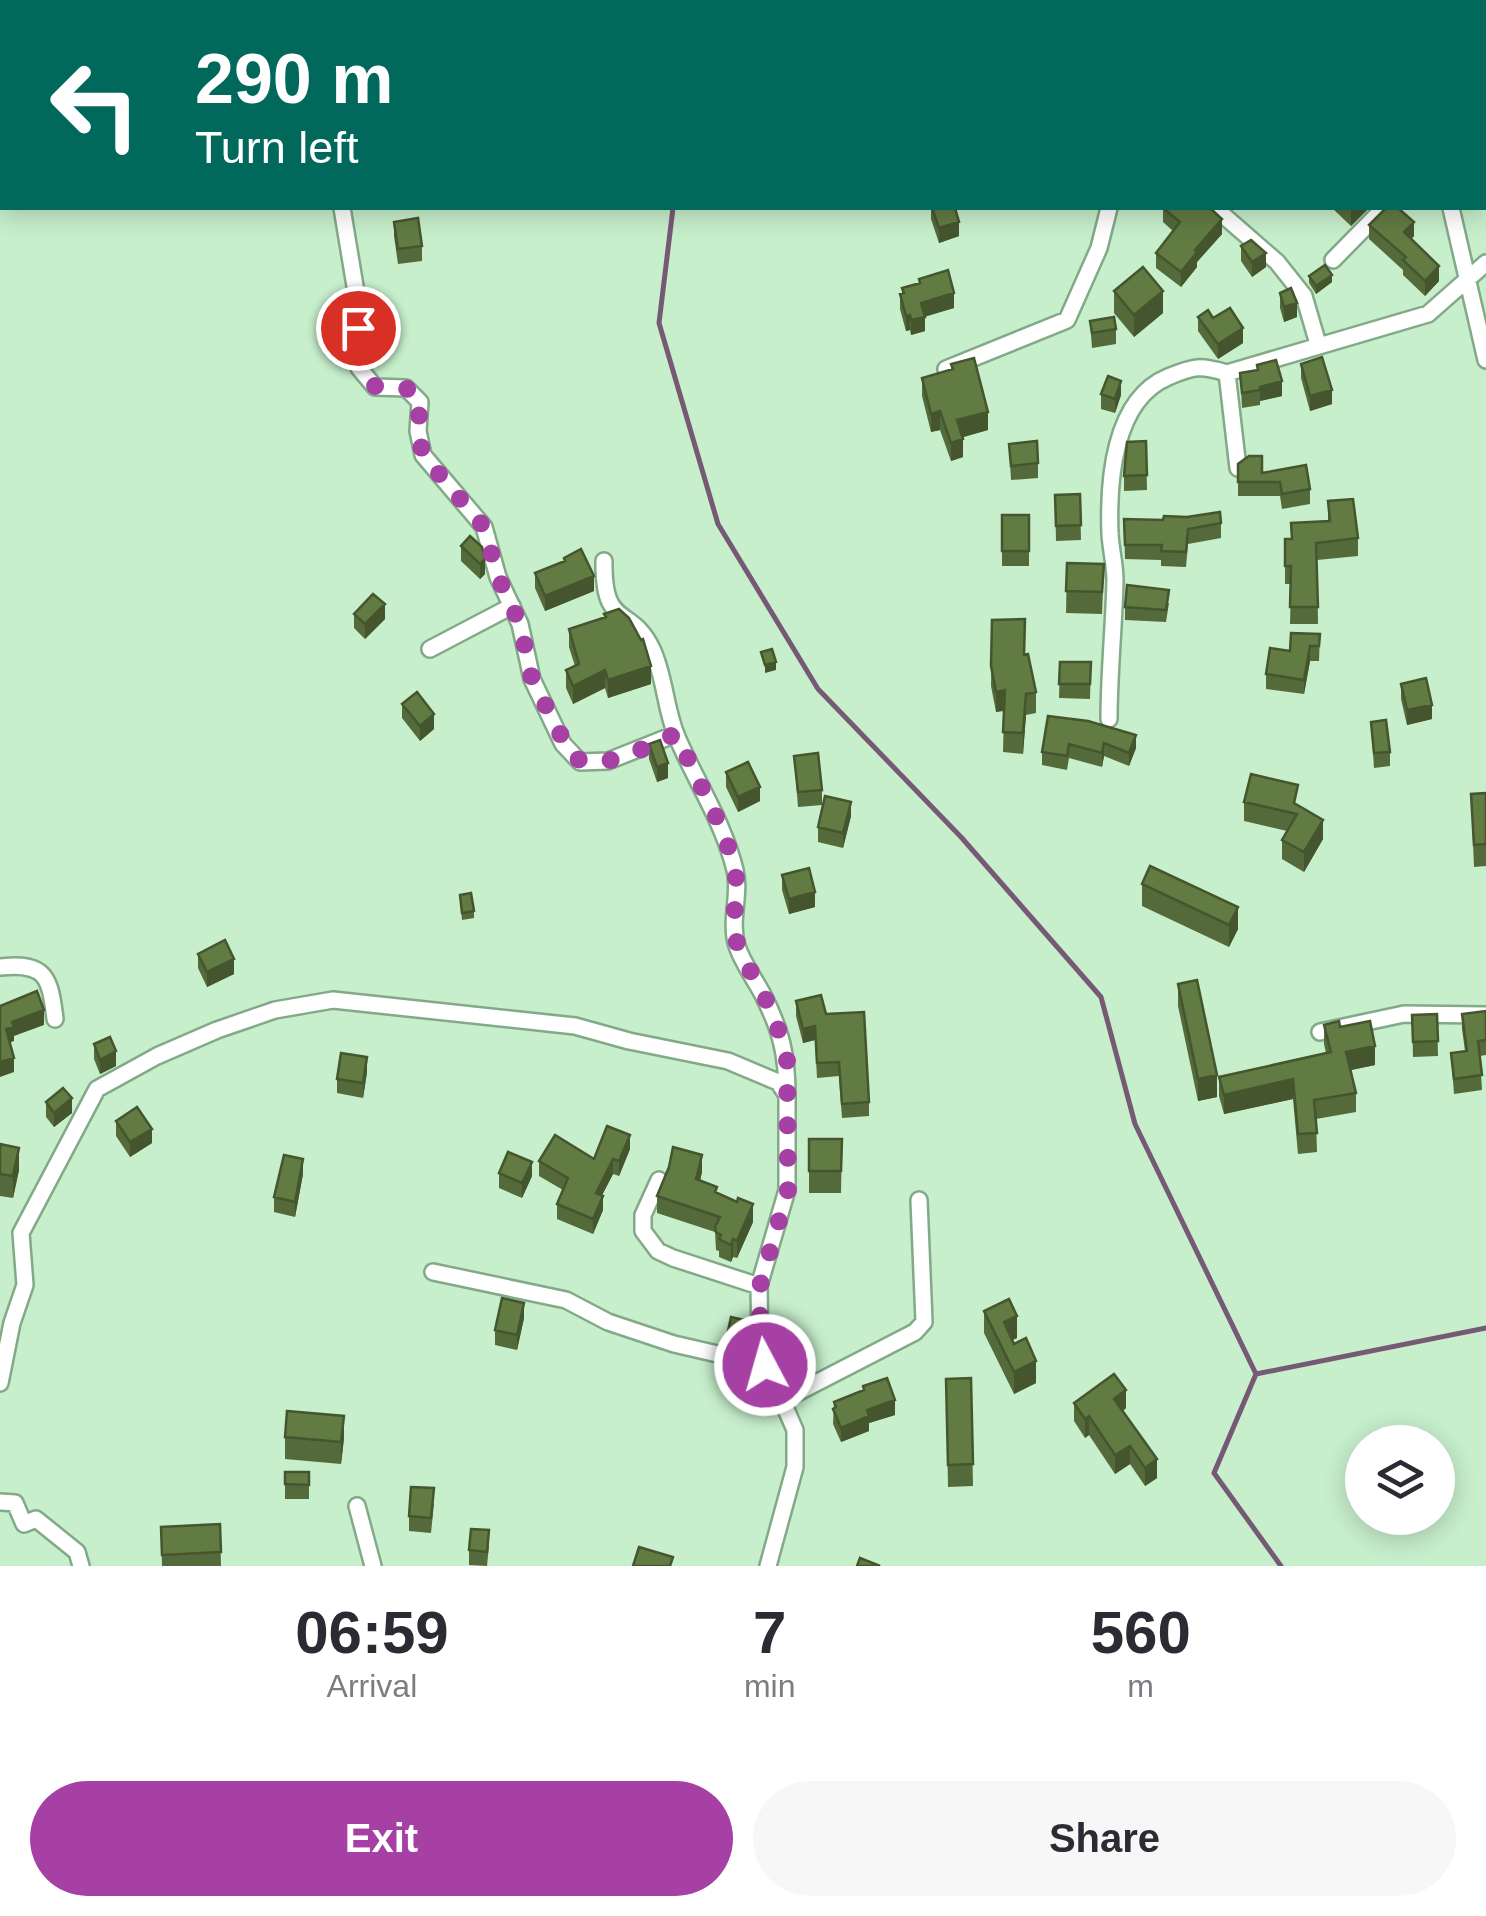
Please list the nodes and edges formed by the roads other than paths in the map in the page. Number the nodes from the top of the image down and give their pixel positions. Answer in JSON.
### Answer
{"nodes":[{"id":1,"x":342,"y":210,"type":"edge"},
{"id":2,"x":1109,"y":210,"type":"edge"},
{"id":3,"x":1217,"y":210,"type":"edge"},
{"id":4,"x":1382,"y":210,"type":"edge"},
{"id":5,"x":1451,"y":210,"type":"edge"},
{"id":6,"x":1333,"y":260,"type":"dead end"},
{"id":7,"x":1486,"y":263,"type":"edge"},
{"id":8,"x":1468,"y":281,"type":"junction"},
{"id":9,"x":1318,"y":344,"type":"junction"},
{"id":10,"x":1486,"y":360,"type":"edge"},
{"id":11,"x":946,"y":369,"type":"edge"},
{"id":12,"x":1227,"y":373,"type":"junction"},
{"id":13,"x":1238,"y":468,"type":"edge"},
{"id":14,"x":604,"y":561,"type":"dead end"},
{"id":15,"x":512,"y":606,"type":"junction"},
{"id":16,"x":430,"y":649,"type":"dead end"},
{"id":17,"x":1109,"y":719,"type":"dead end"},
{"id":18,"x":676,"y":734,"type":"junction"},
{"id":19,"x":0,"y":967,"type":"edge"},
{"id":20,"x":1486,"y":1015,"type":"edge"},
{"id":21,"x":54,"y":1019,"type":"dead end"},
{"id":22,"x":1320,"y":1032,"type":"edge"},
{"id":23,"x":787,"y":1095,"type":"junction"},
{"id":24,"x":659,"y":1180,"type":"edge"},
{"id":25,"x":919,"y":1200,"type":"dead end"},
{"id":26,"x":433,"y":1272,"type":"dead end"},
{"id":27,"x":760,"y":1286,"type":"junction"},
{"id":28,"x":765,"y":1365,"type":"junction"},
{"id":29,"x":0,"y":1382,"type":"edge"},
{"id":30,"x":783,"y":1400,"type":"junction"},
{"id":31,"x":0,"y":1502,"type":"edge"},
{"id":32,"x":358,"y":1506,"type":"dead end"},
{"id":33,"x":81,"y":1566,"type":"edge"},
{"id":34,"x":374,"y":1566,"type":"edge"},
{"id":35,"x":768,"y":1566,"type":"edge"}],
"edges":[{"from":1,"to":15,"type":"street"},
{"from":2,"to":11,"type":"street"},
{"from":3,"to":9,"type":"street"},
{"from":4,"to":6,"type":"street"},
{"from":5,"to":8,"type":"street"},
{"from":7,"to":8,"type":"street"},
{"from":8,"to":9,"type":"street"},
{"from":8,"to":10,"type":"street"},
{"from":9,"to":12,"type":"street"},
{"from":12,"to":13,"type":"street"},
{"from":12,"to":17,"type":"street"},
{"from":14,"to":18,"type":"street"},
{"from":15,"to":16,"type":"street"},
{"from":15,"to":18,"type":"street"},
{"from":18,"to":23,"type":"street"},
{"from":19,"to":21,"type":"street"},
{"from":20,"to":22,"type":"street"},
{"from":23,"to":27,"type":"street"},
{"from":23,"to":29,"type":"street"},
{"from":24,"to":27,"type":"street"},
{"from":25,"to":30,"type":"street"},
{"from":26,"to":28,"type":"street"},
{"from":27,"to":28,"type":"street"},
{"from":28,"to":30,"type":"street"},
{"from":30,"to":35,"type":"street"},
{"from":31,"to":33,"type":"street"},
{"from":32,"to":34,"type":"street"}]}
